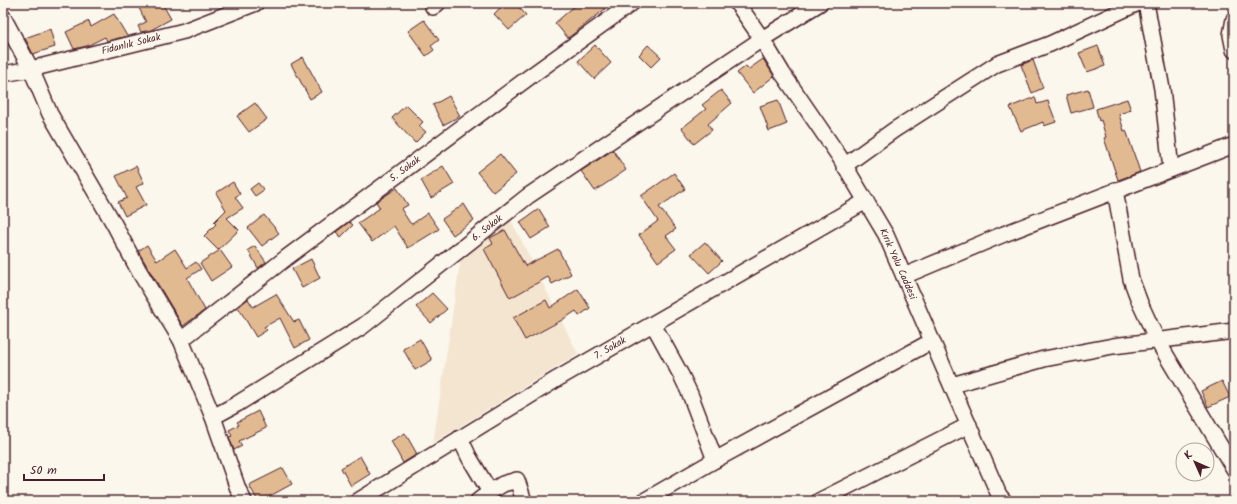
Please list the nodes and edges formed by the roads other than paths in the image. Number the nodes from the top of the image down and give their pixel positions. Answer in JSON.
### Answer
{"nodes":[{"id":1,"x":256,"y":3,"type":"edge"},
{"id":2,"x":632,"y":3,"type":"edge"},
{"id":3,"x":737,"y":3,"type":"edge"},
{"id":4,"x":820,"y":3,"type":"edge"},
{"id":5,"x":1138,"y":3,"type":"edge"},
{"id":6,"x":1146,"y":3,"type":"edge"},
{"id":7,"x":3,"y":17,"type":"edge"},
{"id":8,"x":1234,"y":19,"type":"edge"},
{"id":9,"x":762,"y":39,"type":"junction"},
{"id":10,"x":1234,"y":50,"type":"edge"},
{"id":11,"x":31,"y":69,"type":"junction"},
{"id":12,"x":3,"y":74,"type":"edge"},
{"id":13,"x":1234,"y":145,"type":"edge"},
{"id":14,"x":844,"y":166,"type":"junction"},
{"id":15,"x":1171,"y":169,"type":"junction"},
{"id":16,"x":1115,"y":190,"type":"junction"},
{"id":17,"x":866,"y":201,"type":"junction"},
{"id":18,"x":904,"y":276,"type":"junction"},
{"id":19,"x":653,"y":324,"type":"junction"},
{"id":20,"x":1234,"y":331,"type":"edge"},
{"id":21,"x":181,"y":340,"type":"junction"},
{"id":22,"x":1157,"y":340,"type":"junction"},
{"id":23,"x":932,"y":341,"type":"junction"},
{"id":24,"x":952,"y":385,"type":"junction"},
{"id":25,"x":213,"y":417,"type":"junction"},
{"id":26,"x":969,"y":425,"type":"junction"},
{"id":27,"x":460,"y":438,"type":"junction"},
{"id":28,"x":715,"y":460,"type":"junction"},
{"id":29,"x":1234,"y":469,"type":"edge"},
{"id":30,"x":484,"y":497,"type":"edge"},
{"id":31,"x":997,"y":499,"type":"edge"},
{"id":32,"x":244,"y":501,"type":"edge"},
{"id":33,"x":358,"y":501,"type":"edge"},
{"id":34,"x":524,"y":501,"type":"edge"},
{"id":35,"x":644,"y":501,"type":"edge"},
{"id":36,"x":819,"y":501,"type":"edge"}],
"edges":[{"from":1,"to":11,"type":"street","name":"Fidanlık Sokak"},
{"from":2,"to":21,"type":"street","name":"5. Sokak"},
{"from":3,"to":9,"type":"street","name":"Kırık Yolu Caddesi"},
{"from":4,"to":9,"type":"street","name":"6. Sokak"},
{"from":5,"to":14,"type":"street"},
{"from":6,"to":15,"type":"street"},
{"from":7,"to":11,"type":"street"},
{"from":8,"to":10,"type":"street"},
{"from":9,"to":14,"type":"street","name":"Kırık Yolu Caddesi"},
{"from":9,"to":25,"type":"street","name":"6. Sokak"},
{"from":11,"to":12,"type":"street","name":"Fidanlık Sokak"},
{"from":11,"to":21,"type":"street"},
{"from":13,"to":15,"type":"street"},
{"from":14,"to":17,"type":"street","name":"Kırık Yolu Caddesi"},
{"from":15,"to":16,"type":"street"},
{"from":16,"to":18,"type":"street"},
{"from":16,"to":22,"type":"street"},
{"from":17,"to":18,"type":"street","name":"Kırık Yolu Caddesi"},
{"from":17,"to":19,"type":"street","name":"7. Sokak"},
{"from":18,"to":23,"type":"street","name":"Kırık Yolu Caddesi"},
{"from":19,"to":27,"type":"street","name":"7. Sokak"},
{"from":19,"to":28,"type":"street"},
{"from":20,"to":22,"type":"street"},
{"from":21,"to":25,"type":"street"},
{"from":22,"to":24,"type":"street"},
{"from":22,"to":29,"type":"street"},
{"from":23,"to":24,"type":"street","name":"Kırık Yolu Caddesi"},
{"from":23,"to":28,"type":"street"},
{"from":24,"to":26,"type":"street","name":"Kırık Yolu Caddesi"},
{"from":25,"to":32,"type":"street"},
{"from":26,"to":31,"type":"street","name":"Kırık Yolu Caddesi"},
{"from":26,"to":36,"type":"street"},
{"from":27,"to":30,"type":"street"},
{"from":27,"to":33,"type":"street","name":"7. Sokak"},
{"from":28,"to":35,"type":"street"},
{"from":30,"to":34,"type":"street"}]}
